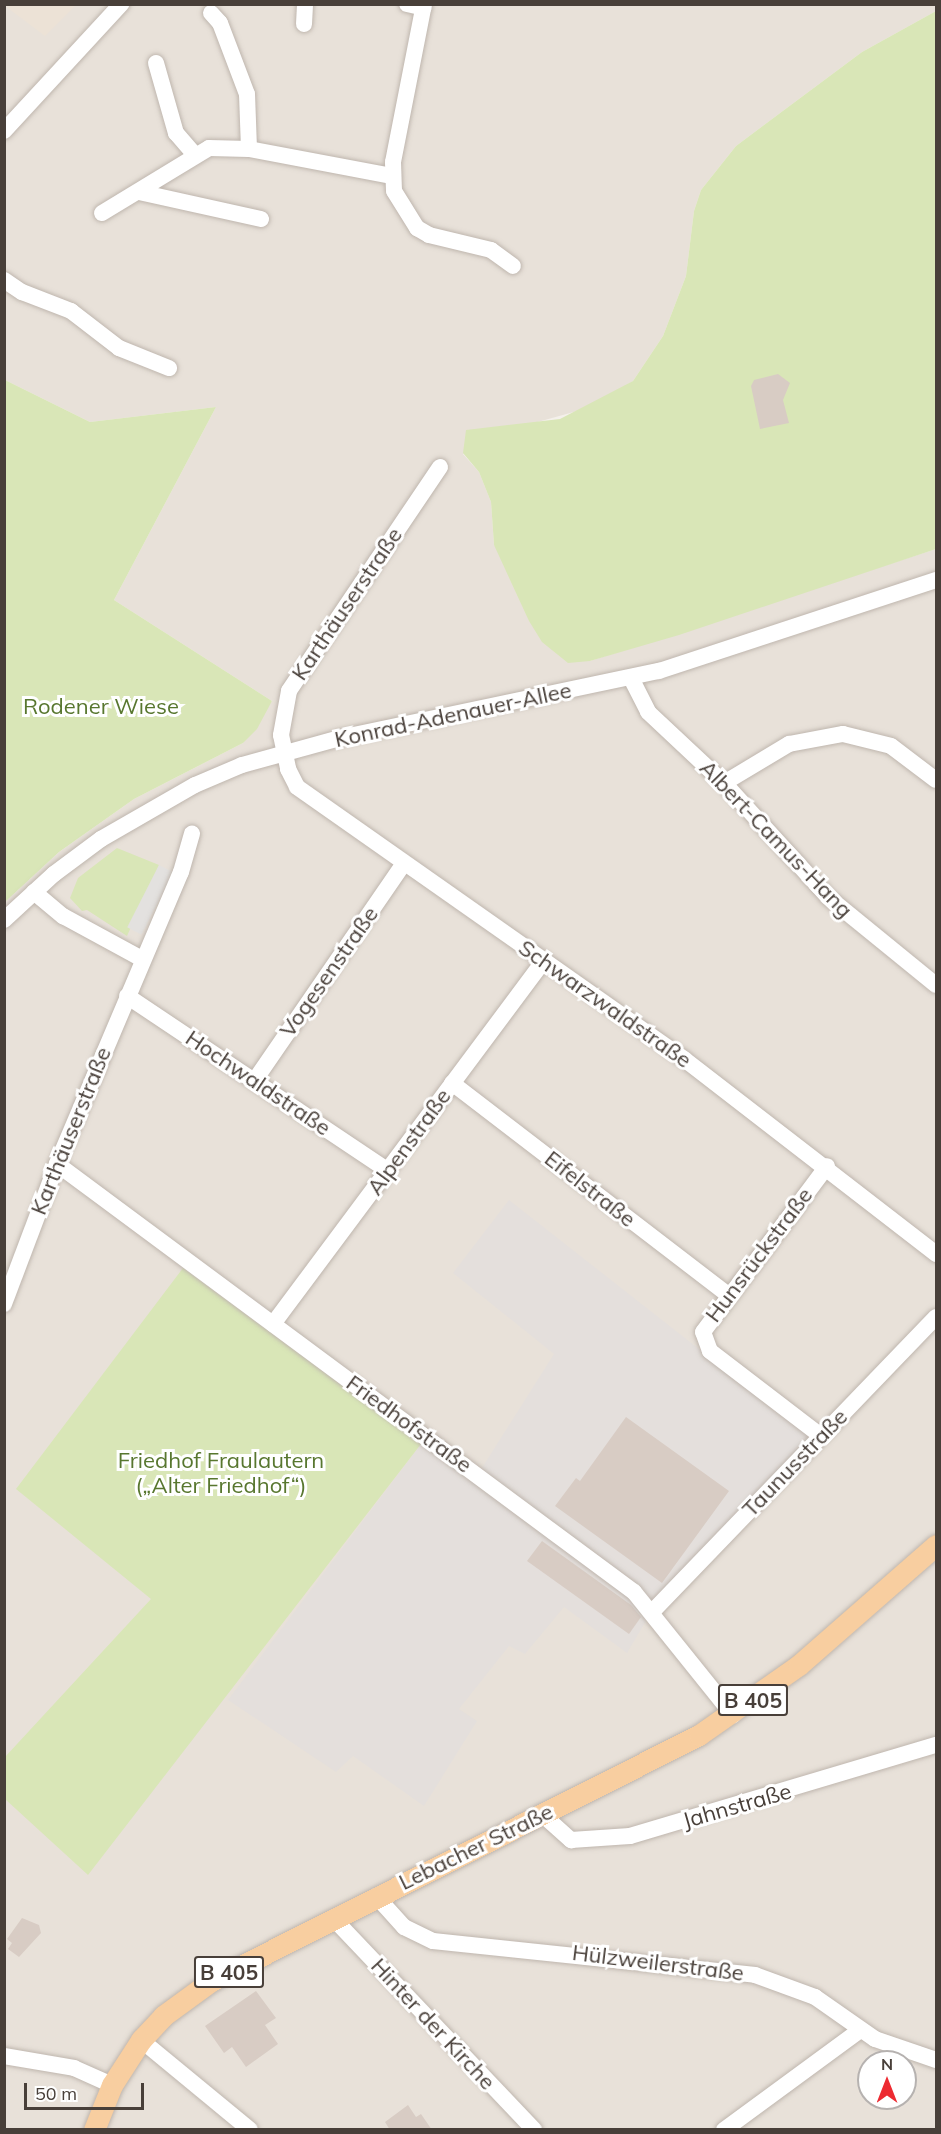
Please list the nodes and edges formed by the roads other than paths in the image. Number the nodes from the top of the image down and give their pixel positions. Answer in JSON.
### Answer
{"nodes":[{"id":1,"x":121,"y":4,"type":"edge"},
{"id":2,"x":305,"y":4,"type":"edge"},
{"id":3,"x":418,"y":6,"type":"edge"},
{"id":4,"x":211,"y":13,"type":"dead end"},
{"id":5,"x":304,"y":24,"type":"dead end"},
{"id":6,"x":156,"y":63,"type":"dead end"},
{"id":7,"x":4,"y":131,"type":"edge"},
{"id":8,"x":249,"y":149,"type":"junction"},
{"id":9,"x":195,"y":155,"type":"junction"},
{"id":10,"x":392,"y":176,"type":"junction"},
{"id":11,"x":139,"y":192,"type":"junction"},
{"id":12,"x":102,"y":213,"type":"dead end"},
{"id":13,"x":261,"y":219,"type":"dead end"},
{"id":14,"x":513,"y":266,"type":"dead end"},
{"id":15,"x":4,"y":280,"type":"edge"},
{"id":16,"x":169,"y":368,"type":"dead end"},
{"id":17,"x":440,"y":467,"type":"dead end"},
{"id":18,"x":936,"y":580,"type":"edge"},
{"id":19,"x":631,"y":678,"type":"junction"},
{"id":20,"x":283,"y":751,"type":"junction"},
{"id":21,"x":936,"y":780,"type":"edge"},
{"id":22,"x":724,"y":783,"type":"junction"},
{"id":23,"x":192,"y":834,"type":"dead end"},
{"id":24,"x":404,"y":863,"type":"junction"},
{"id":25,"x":34,"y":892,"type":"junction"},
{"id":26,"x":4,"y":920,"type":"edge"},
{"id":27,"x":142,"y":959,"type":"junction"},
{"id":28,"x":544,"y":960,"type":"junction"},
{"id":29,"x":936,"y":986,"type":"edge"},
{"id":30,"x":127,"y":996,"type":"junction"},
{"id":31,"x":255,"y":1080,"type":"junction"},
{"id":32,"x":452,"y":1083,"type":"junction"},
{"id":33,"x":57,"y":1164,"type":"junction"},
{"id":34,"x":827,"y":1166,"type":"junction"},
{"id":35,"x":388,"y":1171,"type":"junction"},
{"id":36,"x":936,"y":1254,"type":"edge"},
{"id":37,"x":727,"y":1294,"type":"junction"},
{"id":38,"x":4,"y":1304,"type":"edge"},
{"id":39,"x":936,"y":1317,"type":"edge"},
{"id":40,"x":273,"y":1324,"type":"junction"},
{"id":41,"x":821,"y":1436,"type":"junction"},
{"id":42,"x":936,"y":1545,"type":"edge"},
{"id":43,"x":653,"y":1611,"type":"junction"},
{"id":44,"x":733,"y":1714,"type":"junction"},
{"id":45,"x":936,"y":1745,"type":"edge"},
{"id":46,"x":543,"y":1815,"type":"junction"},
{"id":47,"x":376,"y":1896,"type":"junction"},
{"id":48,"x":333,"y":1918,"type":"junction"},
{"id":49,"x":861,"y":2030,"type":"junction"},
{"id":50,"x":141,"y":2040,"type":"junction"},
{"id":51,"x":4,"y":2056,"type":"edge"},
{"id":52,"x":936,"y":2060,"type":"edge"},
{"id":53,"x":112,"y":2085,"type":"junction"},
{"id":54,"x":94,"y":2130,"type":"edge"},
{"id":55,"x":250,"y":2130,"type":"edge"},
{"id":56,"x":534,"y":2130,"type":"edge"},
{"id":57,"x":724,"y":2130,"type":"edge"}],
"edges":[{"from":1,"to":7,"type":"street"},
{"from":2,"to":5,"type":"street"},
{"from":3,"to":10,"type":"street"},
{"from":4,"to":8,"type":"street"},
{"from":6,"to":9,"type":"street"},
{"from":8,"to":9,"type":"street"},
{"from":8,"to":10,"type":"street"},
{"from":9,"to":11,"type":"street"},
{"from":10,"to":14,"type":"street"},
{"from":11,"to":12,"type":"street"},
{"from":11,"to":13,"type":"street"},
{"from":15,"to":16,"type":"street"},
{"from":17,"to":20,"type":"street","name":"Karthäuserstraße"},
{"from":18,"to":19,"type":"street","name":"Konrad-Adenauer-Allee"},
{"from":19,"to":20,"type":"street","name":"Konrad-Adenauer-Allee"},
{"from":19,"to":22,"type":"street","name":"Albert-Camus-Hang"},
{"from":20,"to":24,"type":"street","name":"Schwarzwaldstraße"},
{"from":20,"to":25,"type":"street","name":"Konrad-Adenauer-Allee"},
{"from":21,"to":22,"type":"street"},
{"from":22,"to":29,"type":"street","name":"Albert-Camus-Hang"},
{"from":23,"to":27,"type":"street","name":"Karthäuserstraße"},
{"from":24,"to":28,"type":"street","name":"Schwarzwaldstraße"},
{"from":24,"to":31,"type":"street","name":"Vogesenstraße"},
{"from":25,"to":26,"type":"street","name":"Konrad-Adenauer-Allee"},
{"from":25,"to":27,"type":"street"},
{"from":27,"to":30,"type":"street","name":"Karthäuserstraße"},
{"from":28,"to":32,"type":"street","name":"Alpenstraße"},
{"from":28,"to":34,"type":"street","name":"Schwarzwaldstraße"},
{"from":30,"to":31,"type":"street","name":"Hochwaldstraße"},
{"from":30,"to":33,"type":"street","name":"Karthäuserstraße"},
{"from":31,"to":35,"type":"street","name":"Hochwaldstraße"},
{"from":32,"to":35,"type":"street","name":"Alpenstraße"},
{"from":32,"to":37,"type":"street","name":"Eifelstraße"},
{"from":33,"to":38,"type":"street","name":"Karthäuserstraße"},
{"from":33,"to":40,"type":"street","name":"Friedhofstraße"},
{"from":34,"to":36,"type":"street","name":"Schwarzwaldstraße"},
{"from":34,"to":37,"type":"street","name":"Hunsrückstraße"},
{"from":35,"to":40,"type":"street","name":"Alpenstraße"},
{"from":37,"to":41,"type":"street","name":"Hunsrückstraße"},
{"from":39,"to":41,"type":"street","name":"Taunusstraße"},
{"from":40,"to":43,"type":"street","name":"Friedhofstraße"},
{"from":41,"to":43,"type":"street","name":"Taunusstraße"},
{"from":42,"to":44,"type":"main road","name":"Lebacher Straße","number":"B 405"},
{"from":43,"to":44,"type":"street","name":"Friedhofstraße"},
{"from":44,"to":46,"type":"main road","name":"Lebacher Straße","number":"B 405"},
{"from":45,"to":46,"type":"street","name":"Jahnstraße"},
{"from":46,"to":47,"type":"main road","name":"Lebacher Straße","number":"B 405"},
{"from":47,"to":48,"type":"main road","name":"Lebacher Straße","number":"B 405"},
{"from":47,"to":49,"type":"street","name":"Hülzweilerstraße"},
{"from":48,"to":50,"type":"main road","name":"Lebacher Straße","number":"B 405"},
{"from":48,"to":56,"type":"street","name":"Hinter der Kirche"},
{"from":49,"to":52,"type":"street","name":"Hülzweilerstraße"},
{"from":49,"to":57,"type":"street"},
{"from":50,"to":53,"type":"main road","name":"Lebacher Straße","number":"B 405"},
{"from":50,"to":55,"type":"street"},
{"from":51,"to":53,"type":"street"},
{"from":53,"to":54,"type":"main road","number":"B 405"}]}
